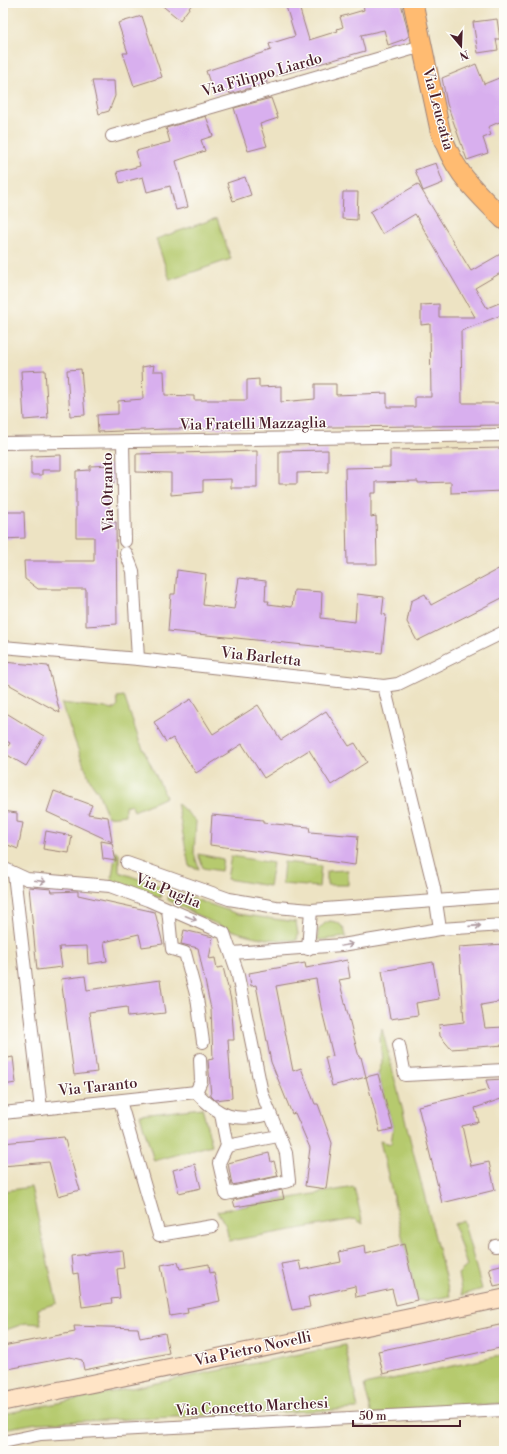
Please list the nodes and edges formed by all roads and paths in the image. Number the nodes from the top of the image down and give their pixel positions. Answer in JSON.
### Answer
{"nodes":[{"id":1,"x":414,"y":3,"type":"edge"},
{"id":2,"x":422,"y":46,"type":"junction"},
{"id":3,"x":112,"y":136,"type":"dead end"},
{"id":4,"x":504,"y":220,"type":"edge"},
{"id":5,"x":504,"y":435,"type":"edge"},
{"id":6,"x":123,"y":442,"type":"junction"},
{"id":7,"x":3,"y":443,"type":"edge"},
{"id":8,"x":125,"y":541,"type":"dead end"},
{"id":9,"x":126,"y":553,"type":"dead end"},
{"id":10,"x":504,"y":632,"type":"edge"},
{"id":11,"x":3,"y":647,"type":"edge"},
{"id":12,"x":138,"y":659,"type":"junction"},
{"id":13,"x":384,"y":686,"type":"junction"},
{"id":14,"x":128,"y":863,"type":"dead end"},
{"id":15,"x":8,"y":871,"type":"edge"},
{"id":16,"x":504,"y":896,"type":"edge"},
{"id":17,"x":436,"y":900,"type":"junction"},
{"id":18,"x":168,"y":909,"type":"junction"},
{"id":19,"x":311,"y":910,"type":"junction"},
{"id":20,"x":504,"y":924,"type":"edge"},
{"id":21,"x":440,"y":929,"type":"junction"},
{"id":22,"x":308,"y":949,"type":"junction"},
{"id":23,"x":232,"y":953,"type":"junction"},
{"id":24,"x":203,"y":1042,"type":"dead end"},
{"id":25,"x":399,"y":1045,"type":"dead end"},
{"id":26,"x":200,"y":1059,"type":"dead end"},
{"id":27,"x":504,"y":1070,"type":"edge"},
{"id":28,"x":196,"y":1092,"type":"junction"},
{"id":29,"x":120,"y":1101,"type":"junction"},
{"id":30,"x":41,"y":1109,"type":"junction"},
{"id":31,"x":3,"y":1113,"type":"edge"},
{"id":32,"x":221,"y":1114,"type":"junction"},
{"id":33,"x":269,"y":1114,"type":"junction"},
{"id":34,"x":278,"y":1136,"type":"junction"},
{"id":35,"x":227,"y":1146,"type":"junction"},
{"id":36,"x":213,"y":1226,"type":"dead end"},
{"id":37,"x":504,"y":1298,"type":"edge"},
{"id":38,"x":3,"y":1402,"type":"edge"},
{"id":39,"x":504,"y":1410,"type":"edge"},
{"id":40,"x":3,"y":1442,"type":"edge"}],
"edges":[{"from":1,"to":2,"type":"main road","name":"Via Leucatia"},
{"from":2,"to":3,"type":"street","name":"Via Filippo Liardo"},
{"from":2,"to":4,"type":"main road","name":"Via Leucatia"},
{"from":5,"to":6,"type":"street","name":"Via Fratelli Mazzaglia"},
{"from":6,"to":7,"type":"street","name":"Via Fratelli Mazzaglia"},
{"from":6,"to":8,"type":"street","name":"Via Otranto"},
{"from":9,"to":12,"type":"street"},
{"from":10,"to":13,"type":"street","name":"Via Barletta"},
{"from":11,"to":12,"type":"street","name":"Via Barletta"},
{"from":12,"to":13,"type":"street","name":"Via Barletta"},
{"from":13,"to":17,"type":"street"},
{"from":14,"to":19,"type":"street","name":"Via Puglia"},
{"from":15,"to":18,"type":"street","name":"Via Puglia","one_way":true},
{"from":15,"to":30,"type":"street"},
{"from":16,"to":17,"type":"street","name":"Via Puglia"},
{"from":17,"to":19,"type":"street","name":"Via Puglia"},
{"from":17,"to":21,"type":"street"},
{"from":18,"to":23,"type":"street","name":"Via Puglia","one_way":true},
{"from":18,"to":24,"type":"street"},
{"from":19,"to":22,"type":"street"},
{"from":21,"to":20,"type":"street","one_way":true},
{"from":22,"to":21,"type":"street","one_way":true},
{"from":22,"to":23,"type":"street"},
{"from":23,"to":33,"type":"street","name":"Via Puglia"},
{"from":25,"to":27,"type":"street"},
{"from":26,"to":28,"type":"street"},
{"from":28,"to":29,"type":"street","name":"Via Taranto"},
{"from":28,"to":32,"type":"street"},
{"from":29,"to":30,"type":"street","name":"Via Taranto"},
{"from":29,"to":36,"type":"street"},
{"from":30,"to":31,"type":"street","name":"Via Taranto"},
{"from":32,"to":33,"type":"street"},
{"from":32,"to":35,"type":"street"},
{"from":33,"to":34,"type":"street","name":"Via Puglia"},
{"from":34,"to":35,"type":"street"},
{"from":34,"to":35,"type":"street","name":"Via Puglia"},
{"from":37,"to":38,"type":"main road","name":"Via Pietro Novelli"},
{"from":39,"to":40,"type":"street","name":"Via Concetto Marchesi"}]}
